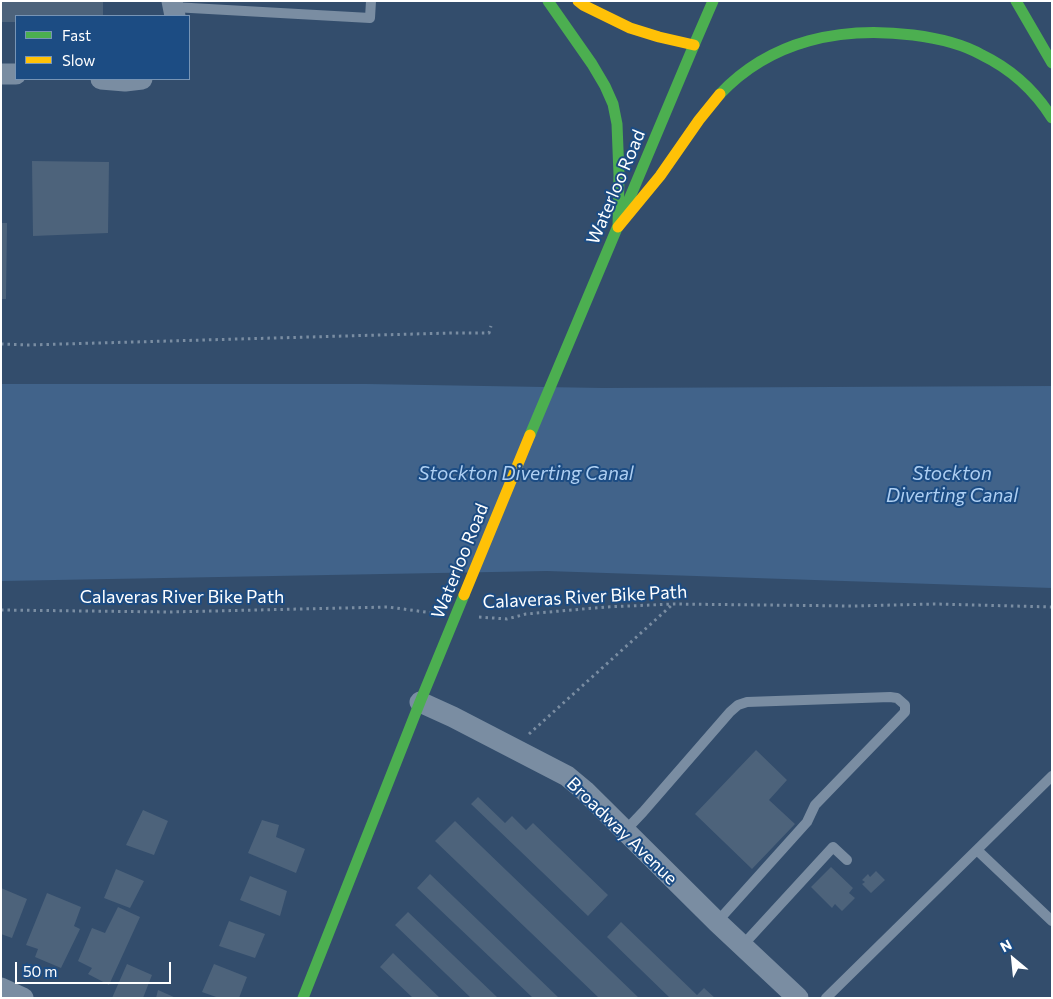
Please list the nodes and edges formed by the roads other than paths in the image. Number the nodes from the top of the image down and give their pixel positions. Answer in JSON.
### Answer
{"nodes":[{"id":1,"x":371,"y":1,"type":"edge"},
{"id":2,"x":548,"y":1,"type":"edge"},
{"id":3,"x":578,"y":1,"type":"edge"},
{"id":4,"x":713,"y":1,"type":"edge"},
{"id":5,"x":1016,"y":1,"type":"edge"},
{"id":6,"x":173,"y":8,"type":"edge"},
{"id":7,"x":694,"y":45,"type":"junction"},
{"id":8,"x":1052,"y":63,"type":"edge"},
{"id":9,"x":1,"y":74,"type":"edge"},
{"id":10,"x":15,"y":74,"type":"edge"},
{"id":11,"x":113,"y":80,"type":"edge"},
{"id":12,"x":134,"y":80,"type":"edge"},
{"id":13,"x":1052,"y":118,"type":"edge"},
{"id":14,"x":618,"y":227,"type":"junction"},
{"id":15,"x":420,"y":702,"type":"junction"},
{"id":16,"x":1052,"y":776,"type":"edge"},
{"id":17,"x":625,"y":831,"type":"junction"},
{"id":18,"x":977,"y":850,"type":"junction"},
{"id":19,"x":847,"y":860,"type":"dead end"},
{"id":20,"x":1052,"y":921,"type":"edge"},
{"id":21,"x":717,"y":922,"type":"junction"},
{"id":22,"x":742,"y":946,"type":"junction"},
{"id":23,"x":1,"y":988,"type":"edge"},
{"id":24,"x":24,"y":998,"type":"edge"},
{"id":25,"x":302,"y":998,"type":"edge"},
{"id":26,"x":798,"y":998,"type":"edge"},
{"id":27,"x":826,"y":998,"type":"edge"}],
"edges":[{"from":1,"to":6,"type":"lane"},
{"from":2,"to":14,"type":"main road"},
{"from":3,"to":7,"type":"main road"},
{"from":4,"to":7,"type":"main road","name":"Waterloo Road"},
{"from":5,"to":8,"type":"main road"},
{"from":7,"to":14,"type":"main road","name":"Waterloo Road"},
{"from":9,"to":10,"type":"street"},
{"from":11,"to":12,"type":"street"},
{"from":13,"to":14,"type":"main road"},
{"from":14,"to":15,"type":"main road","name":"Waterloo Road"},
{"from":15,"to":17,"type":"street","name":"Broadway Avenue"},
{"from":15,"to":25,"type":"main road","name":"Waterloo Road"},
{"from":16,"to":18,"type":"lane"},
{"from":17,"to":21,"type":"street","name":"Broadway Avenue"},
{"from":17,"to":21,"type":"lane"},
{"from":18,"to":20,"type":"lane"},
{"from":18,"to":27,"type":"lane"},
{"from":19,"to":22,"type":"lane"},
{"from":21,"to":22,"type":"street","name":"Broadway Avenue"},
{"from":22,"to":26,"type":"street","name":"Broadway Avenue"},
{"from":23,"to":24,"type":"street"}]}
